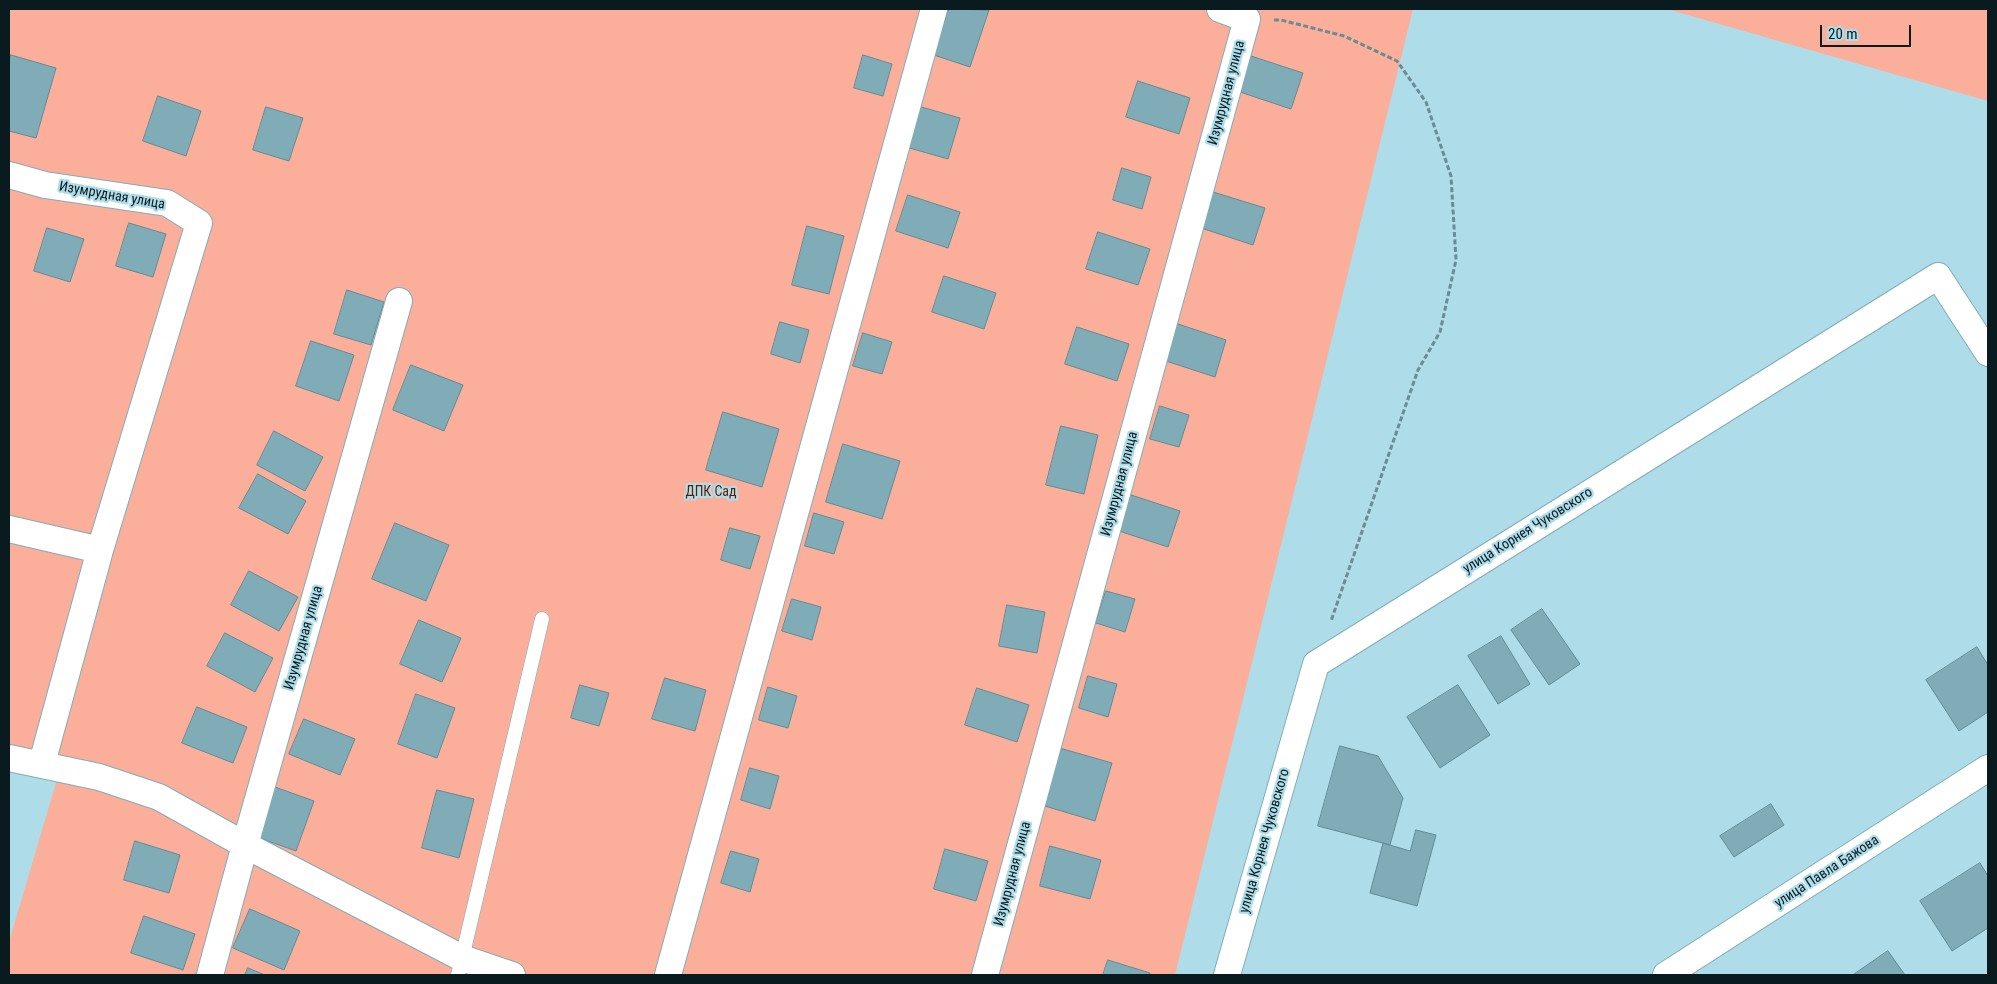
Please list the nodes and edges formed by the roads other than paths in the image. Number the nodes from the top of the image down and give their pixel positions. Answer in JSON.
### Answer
{"nodes":[{"id":1,"x":934,"y":9,"type":"edge"},
{"id":2,"x":1220,"y":9,"type":"edge"},
{"id":3,"x":9,"y":175,"type":"edge"},
{"id":4,"x":399,"y":301,"type":"dead end"},
{"id":5,"x":1988,"y":353,"type":"edge"},
{"id":6,"x":9,"y":529,"type":"edge"},
{"id":7,"x":100,"y":550,"type":"junction"},
{"id":8,"x":542,"y":619,"type":"dead end"},
{"id":9,"x":9,"y":758,"type":"edge"},
{"id":10,"x":42,"y":763,"type":"junction"},
{"id":11,"x":1988,"y":768,"type":"edge"},
{"id":12,"x":245,"y":846,"type":"junction"},
{"id":13,"x":460,"y":967,"type":"edge"},
{"id":14,"x":210,"y":975,"type":"edge"},
{"id":15,"x":512,"y":975,"type":"edge"},
{"id":16,"x":668,"y":975,"type":"edge"},
{"id":17,"x":985,"y":975,"type":"edge"},
{"id":18,"x":1227,"y":975,"type":"edge"},
{"id":19,"x":1666,"y":975,"type":"edge"}],
"edges":[{"from":1,"to":16,"type":"street"},
{"from":2,"to":17,"type":"street","name":"Изумрудная улица"},
{"from":3,"to":7,"type":"street","name":"Изумрудная улица"},
{"from":4,"to":12,"type":"street","name":"Изумрудная улица"},
{"from":5,"to":18,"type":"street","name":"улица Корнея Чуковского"},
{"from":6,"to":7,"type":"street"},
{"from":7,"to":10,"type":"street","name":"Изумрудная улица"},
{"from":8,"to":13,"type":"lane"},
{"from":9,"to":10,"type":"street"},
{"from":10,"to":12,"type":"street"},
{"from":11,"to":19,"type":"street","name":"улица Павла Бажова"},
{"from":12,"to":13,"type":"street"},
{"from":12,"to":14,"type":"street","name":"Изумрудная улица"},
{"from":13,"to":15,"type":"street"}]}
